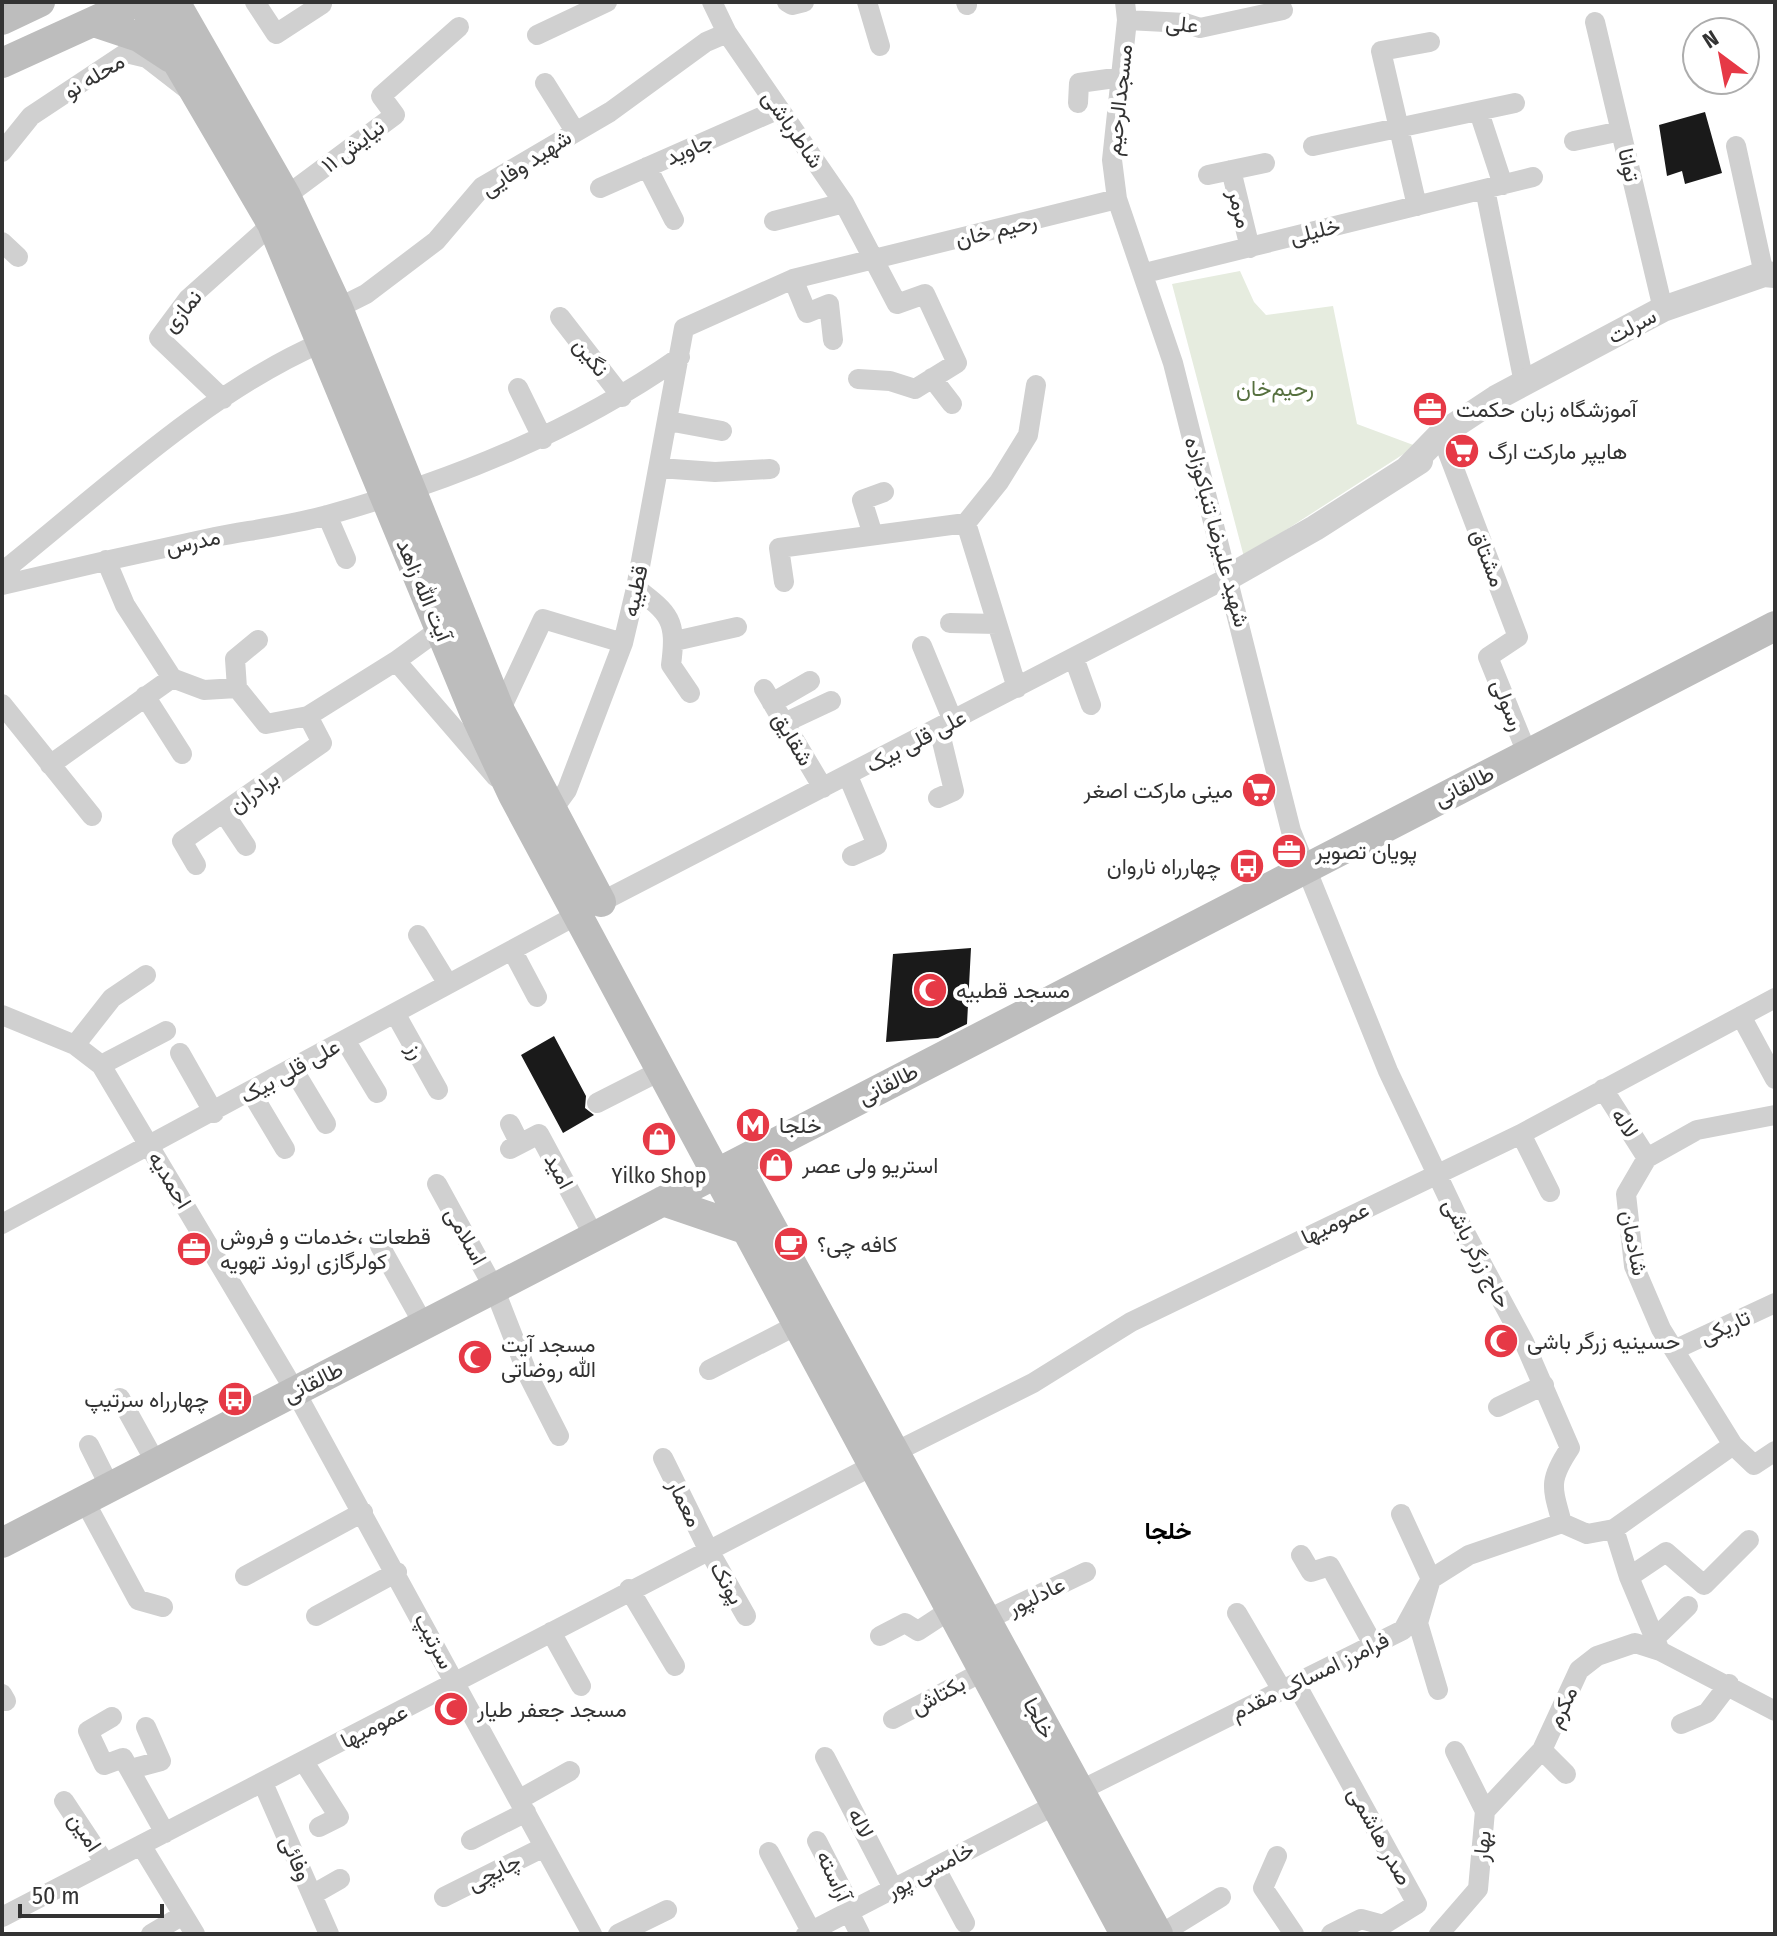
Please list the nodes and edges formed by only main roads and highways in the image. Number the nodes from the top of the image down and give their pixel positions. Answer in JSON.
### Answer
{"nodes":[{"id":1,"x":40,"y":2,"type":"edge"},
{"id":2,"x":136,"y":2,"type":"edge"},
{"id":3,"x":142,"y":2,"type":"edge"},
{"id":4,"x":175,"y":2,"type":"edge"},
{"id":5,"x":201,"y":2,"type":"edge"},
{"id":6,"x":2,"y":20,"type":"edge"},
{"id":7,"x":94,"y":22,"type":"junction"},
{"id":8,"x":187,"y":54,"type":"junction"},
{"id":9,"x":2,"y":63,"type":"edge"},
{"id":10,"x":397,"y":492,"type":"junction"},
{"id":11,"x":1775,"y":626,"type":"edge"},
{"id":12,"x":589,"y":908,"type":"junction"},
{"id":13,"x":782,"y":1139,"type":"junction"},
{"id":14,"x":726,"y":1170,"type":"junction"},
{"id":15,"x":663,"y":1201,"type":"junction"},
{"id":16,"x":762,"y":1235,"type":"junction"},
{"id":17,"x":884,"y":1458,"type":"junction"},
{"id":18,"x":2,"y":1543,"type":"edge"},
{"id":19,"x":1027,"y":1723,"type":"junction"},
{"id":20,"x":1067,"y":1798,"type":"junction"},
{"id":21,"x":1125,"y":1934,"type":"edge"},
{"id":22,"x":1160,"y":1934,"type":"edge"}],
"edges":[{"from":1,"to":6,"type":"main road"},
{"from":2,"to":7,"type":"main road"},
{"from":3,"to":8,"type":"main road","name":"آیت الله زاهد"},
{"from":4,"to":8,"type":"main road","name":"آیت الله زاهد"},
{"from":5,"to":8,"type":"main road"},
{"from":7,"to":8,"type":"main road"},
{"from":7,"to":9,"type":"main road"},
{"from":8,"to":10,"type":"main road","name":"آیت الله زاهد"},
{"from":8,"to":10,"type":"main road","name":"آیت الله زاهد"},
{"from":10,"to":12,"type":"main road","name":"آیت الله زاهد"},
{"from":10,"to":12,"type":"main road","name":"آیت الله زاهد"},
{"from":11,"to":13,"type":"main road","name":"طالقانی"},
{"from":12,"to":14,"type":"main road","name":"آیت الله زاهد"},
{"from":13,"to":14,"type":"main road","name":"طالقانی"},
{"from":13,"to":16,"type":"main road"},
{"from":14,"to":15,"type":"main road","name":"طالقانی"},
{"from":14,"to":16,"type":"main road","name":"خلجا"},
{"from":15,"to":16,"type":"main road"},
{"from":15,"to":18,"type":"main road","name":"طالقانی"},
{"from":16,"to":17,"type":"main road","name":"خلجا"},
{"from":16,"to":17,"type":"main road","name":"خلجا"},
{"from":17,"to":19,"type":"main road","name":"خلجا"},
{"from":17,"to":19,"type":"main road","name":"خلجا"},
{"from":19,"to":20,"type":"main road","name":"خلجا"},
{"from":20,"to":21,"type":"main road","name":"خلجا"},
{"from":20,"to":22,"type":"main road","name":"خلجا"}]}
